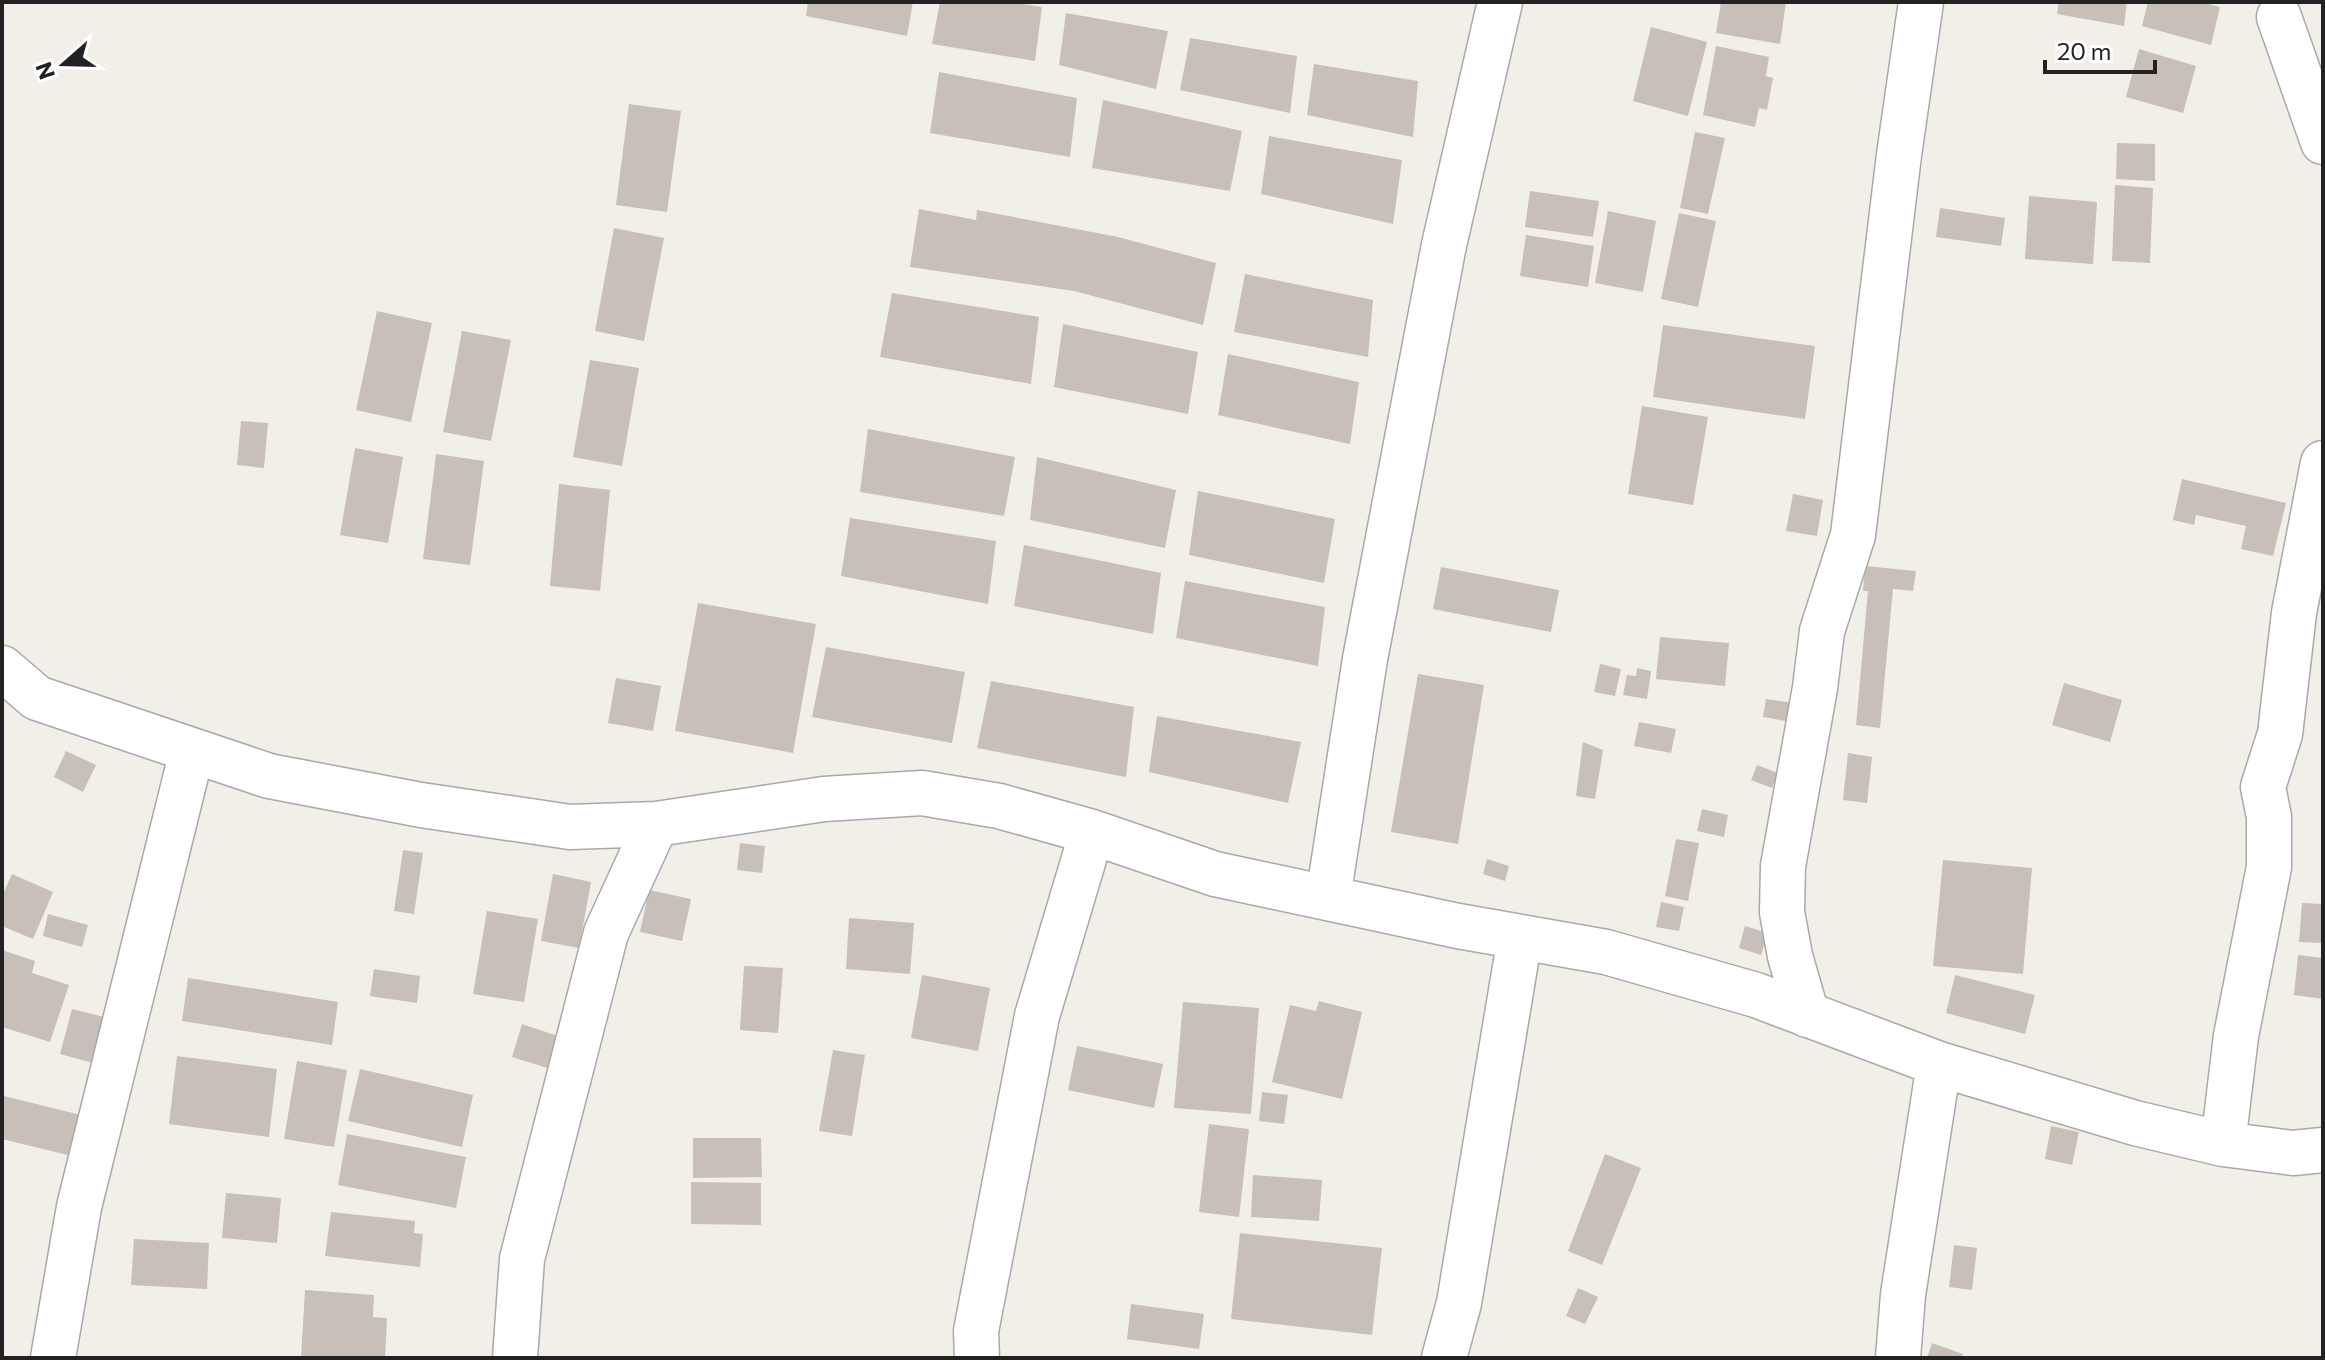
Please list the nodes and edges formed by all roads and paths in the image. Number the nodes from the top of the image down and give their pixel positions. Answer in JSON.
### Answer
{"nodes":[{"id":1,"x":1500,"y":2,"type":"edge"},
{"id":2,"x":1921,"y":2,"type":"edge"},
{"id":3,"x":2279,"y":17,"type":"dead end"},
{"id":4,"x":2323,"y":142,"type":"edge"},
{"id":5,"x":2323,"y":463,"type":"edge"},
{"id":6,"x":2,"y":668,"type":"edge"},
{"id":7,"x":192,"y":751,"type":"junction"},
{"id":8,"x":656,"y":824,"type":"junction"},
{"id":9,"x":1092,"y":832,"type":"junction"},
{"id":10,"x":1328,"y":898,"type":"junction"},
{"id":11,"x":1520,"y":937,"type":"junction"},
{"id":12,"x":1807,"y":1015,"type":"junction"},
{"id":13,"x":1939,"y":1064,"type":"junction"},
{"id":14,"x":2223,"y":1144,"type":"junction"},
{"id":15,"x":2323,"y":1150,"type":"edge"},
{"id":16,"x":53,"y":1358,"type":"edge"},
{"id":17,"x":515,"y":1358,"type":"edge"},
{"id":18,"x":977,"y":1358,"type":"edge"},
{"id":19,"x":1444,"y":1358,"type":"edge"},
{"id":20,"x":1898,"y":1358,"type":"edge"}],
"edges":[{"from":1,"to":10,"type":"street"},
{"from":2,"to":12,"type":"street"},
{"from":3,"to":4,"type":"street"},
{"from":5,"to":14,"type":"street"},
{"from":6,"to":7,"type":"street"},
{"from":7,"to":8,"type":"street"},
{"from":7,"to":16,"type":"street"},
{"from":8,"to":9,"type":"street"},
{"from":8,"to":17,"type":"street"},
{"from":9,"to":10,"type":"street"},
{"from":9,"to":18,"type":"street"},
{"from":10,"to":11,"type":"street"},
{"from":11,"to":12,"type":"street"},
{"from":11,"to":19,"type":"street"},
{"from":12,"to":13,"type":"street"},
{"from":13,"to":14,"type":"street"},
{"from":13,"to":20,"type":"street"},
{"from":14,"to":15,"type":"street"}]}
